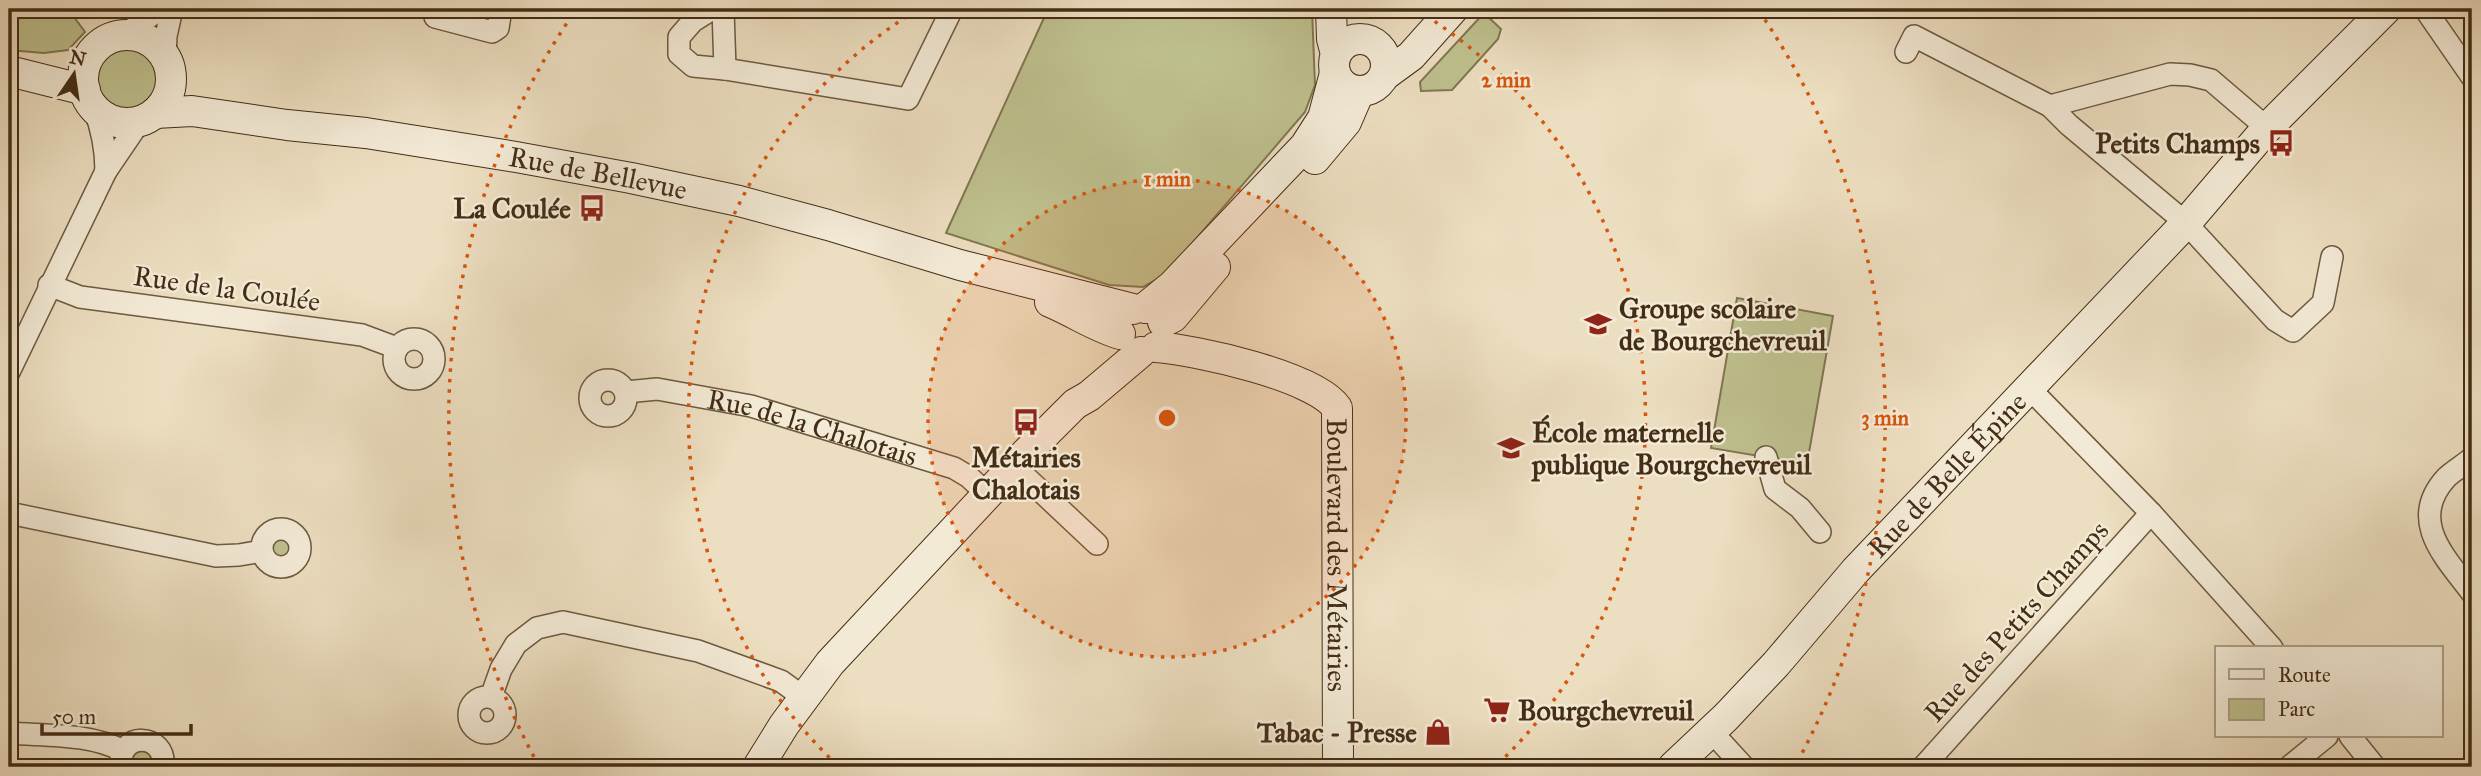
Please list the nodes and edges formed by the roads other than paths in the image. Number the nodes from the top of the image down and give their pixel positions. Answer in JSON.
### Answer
{"nodes":[{"id":1,"x":160,"y":9,"type":"edge"},
{"id":2,"x":172,"y":9,"type":"edge"},
{"id":3,"x":445,"y":9,"type":"edge"},
{"id":4,"x":501,"y":9,"type":"edge"},
{"id":5,"x":712,"y":9,"type":"edge"},
{"id":6,"x":723,"y":9,"type":"edge"},
{"id":7,"x":952,"y":9,"type":"edge"},
{"id":8,"x":1331,"y":9,"type":"edge"},
{"id":9,"x":1346,"y":9,"type":"edge"},
{"id":10,"x":1436,"y":9,"type":"edge"},
{"id":11,"x":1453,"y":9,"type":"edge"},
{"id":12,"x":2386,"y":9,"type":"edge"},
{"id":13,"x":2425,"y":9,"type":"edge"},
{"id":14,"x":124,"y":35,"type":"junction"},
{"id":15,"x":1369,"y":41,"type":"junction"},
{"id":16,"x":1906,"y":52,"type":"dead end"},
{"id":17,"x":1335,"y":64,"type":"junction"},
{"id":18,"x":168,"y":65,"type":"junction"},
{"id":19,"x":725,"y":69,"type":"junction"},
{"id":20,"x":11,"y":71,"type":"edge"},
{"id":21,"x":1385,"y":75,"type":"junction"},
{"id":22,"x":2472,"y":77,"type":"edge"},
{"id":23,"x":88,"y":87,"type":"junction"},
{"id":24,"x":1359,"y":92,"type":"junction"},
{"id":25,"x":2050,"y":106,"type":"junction"},
{"id":26,"x":229,"y":116,"type":"junction"},
{"id":27,"x":148,"y":117,"type":"junction"},
{"id":28,"x":2267,"y":128,"type":"junction"},
{"id":29,"x":106,"y":171,"type":"junction"},
{"id":30,"x":2186,"y":223,"type":"junction"},
{"id":31,"x":2332,"y":257,"type":"dead end"},
{"id":32,"x":49,"y":285,"type":"junction"},
{"id":33,"x":1143,"y":329,"type":"junction"},
{"id":34,"x":397,"y":348,"type":"dead end"},
{"id":35,"x":9,"y":372,"type":"edge"},
{"id":36,"x":2029,"y":389,"type":"junction"},
{"id":37,"x":625,"y":392,"type":"dead end"},
{"id":38,"x":1766,"y":457,"type":"dead end"},
{"id":39,"x":2472,"y":458,"type":"edge"},
{"id":40,"x":1014,"y":466,"type":"junction"},
{"id":41,"x":988,"y":494,"type":"junction"},
{"id":42,"x":9,"y":513,"type":"edge"},
{"id":43,"x":2151,"y":513,"type":"junction"},
{"id":44,"x":1820,"y":532,"type":"dead end"},
{"id":45,"x":1097,"y":544,"type":"dead end"},
{"id":46,"x":262,"y":551,"type":"dead end"},
{"id":47,"x":2472,"y":593,"type":"edge"},
{"id":48,"x":2270,"y":646,"type":"edge"},
{"id":49,"x":491,"y":697,"type":"dead end"},
{"id":50,"x":803,"y":697,"type":"junction"},
{"id":51,"x":1711,"y":731,"type":"junction"},
{"id":52,"x":9,"y":733,"type":"edge"},
{"id":53,"x":2325,"y":738,"type":"edge"},
{"id":54,"x":2352,"y":738,"type":"edge"},
{"id":55,"x":122,"y":759,"type":"edge"},
{"id":56,"x":163,"y":767,"type":"edge"},
{"id":57,"x":758,"y":767,"type":"edge"},
{"id":58,"x":1338,"y":767,"type":"edge"},
{"id":59,"x":1673,"y":767,"type":"edge"},
{"id":60,"x":1744,"y":767,"type":"edge"},
{"id":61,"x":1923,"y":767,"type":"edge"},
{"id":62,"x":2289,"y":767,"type":"edge"},
{"id":63,"x":2375,"y":767,"type":"edge"}],
"edges":[{"from":1,"to":14,"type":"street"},
{"from":2,"to":18,"type":"street"},
{"from":3,"to":4,"type":"street"},
{"from":5,"to":19,"type":"street"},
{"from":6,"to":19,"type":"street"},
{"from":7,"to":19,"type":"street"},
{"from":8,"to":17,"type":"street"},
{"from":9,"to":15,"type":"street"},
{"from":10,"to":15,"type":"street"},
{"from":11,"to":21,"type":"street"},
{"from":12,"to":28,"type":"street","name":"Rue de Belle Épine"},
{"from":13,"to":22,"type":"street"},
{"from":14,"to":18,"type":"street"},
{"from":14,"to":23,"type":"street"},
{"from":15,"to":17,"type":"street"},
{"from":15,"to":21,"type":"street"},
{"from":16,"to":25,"type":"street"},
{"from":17,"to":24,"type":"street"},
{"from":17,"to":33,"type":"street"},
{"from":18,"to":26,"type":"street","name":"Rue de Bellevue"},
{"from":18,"to":27,"type":"street"},
{"from":20,"to":23,"type":"street"},
{"from":21,"to":24,"type":"street"},
{"from":23,"to":27,"type":"street"},
{"from":23,"to":29,"type":"street"},
{"from":24,"to":33,"type":"street"},
{"from":25,"to":28,"type":"street"},
{"from":25,"to":30,"type":"street"},
{"from":26,"to":27,"type":"street","name":"Rue de Bellevue"},
{"from":26,"to":33,"type":"street","name":"Rue de Bellevue"},
{"from":27,"to":29,"type":"street"},
{"from":28,"to":30,"type":"street","name":"Rue de Belle Épine"},
{"from":29,"to":32,"type":"street"},
{"from":30,"to":31,"type":"street"},
{"from":30,"to":36,"type":"street","name":"Rue de Belle Épine"},
{"from":32,"to":34,"type":"street","name":"Rue de la Coulée"},
{"from":32,"to":35,"type":"street"},
{"from":33,"to":40,"type":"street"},
{"from":33,"to":58,"type":"street","name":"Boulevard des Métairies"},
{"from":36,"to":43,"type":"street"},
{"from":36,"to":51,"type":"street","name":"Rue de Belle Épine"},
{"from":37,"to":41,"type":"street","name":"Rue de la Chalotais"},
{"from":38,"to":44,"type":"street"},
{"from":39,"to":47,"type":"street"},
{"from":40,"to":41,"type":"street"},
{"from":40,"to":45,"type":"street"},
{"from":41,"to":50,"type":"street"},
{"from":42,"to":46,"type":"street"},
{"from":43,"to":48,"type":"street"},
{"from":43,"to":61,"type":"street","name":"Rue des Petits Champs"},
{"from":49,"to":50,"type":"street"},
{"from":50,"to":57,"type":"street"},
{"from":51,"to":59,"type":"street","name":"Rue de Belle Épine"},
{"from":51,"to":60,"type":"street"},
{"from":52,"to":55,"type":"street"},
{"from":53,"to":62,"type":"street"},
{"from":54,"to":63,"type":"street"},
{"from":55,"to":56,"type":"street"}]}
